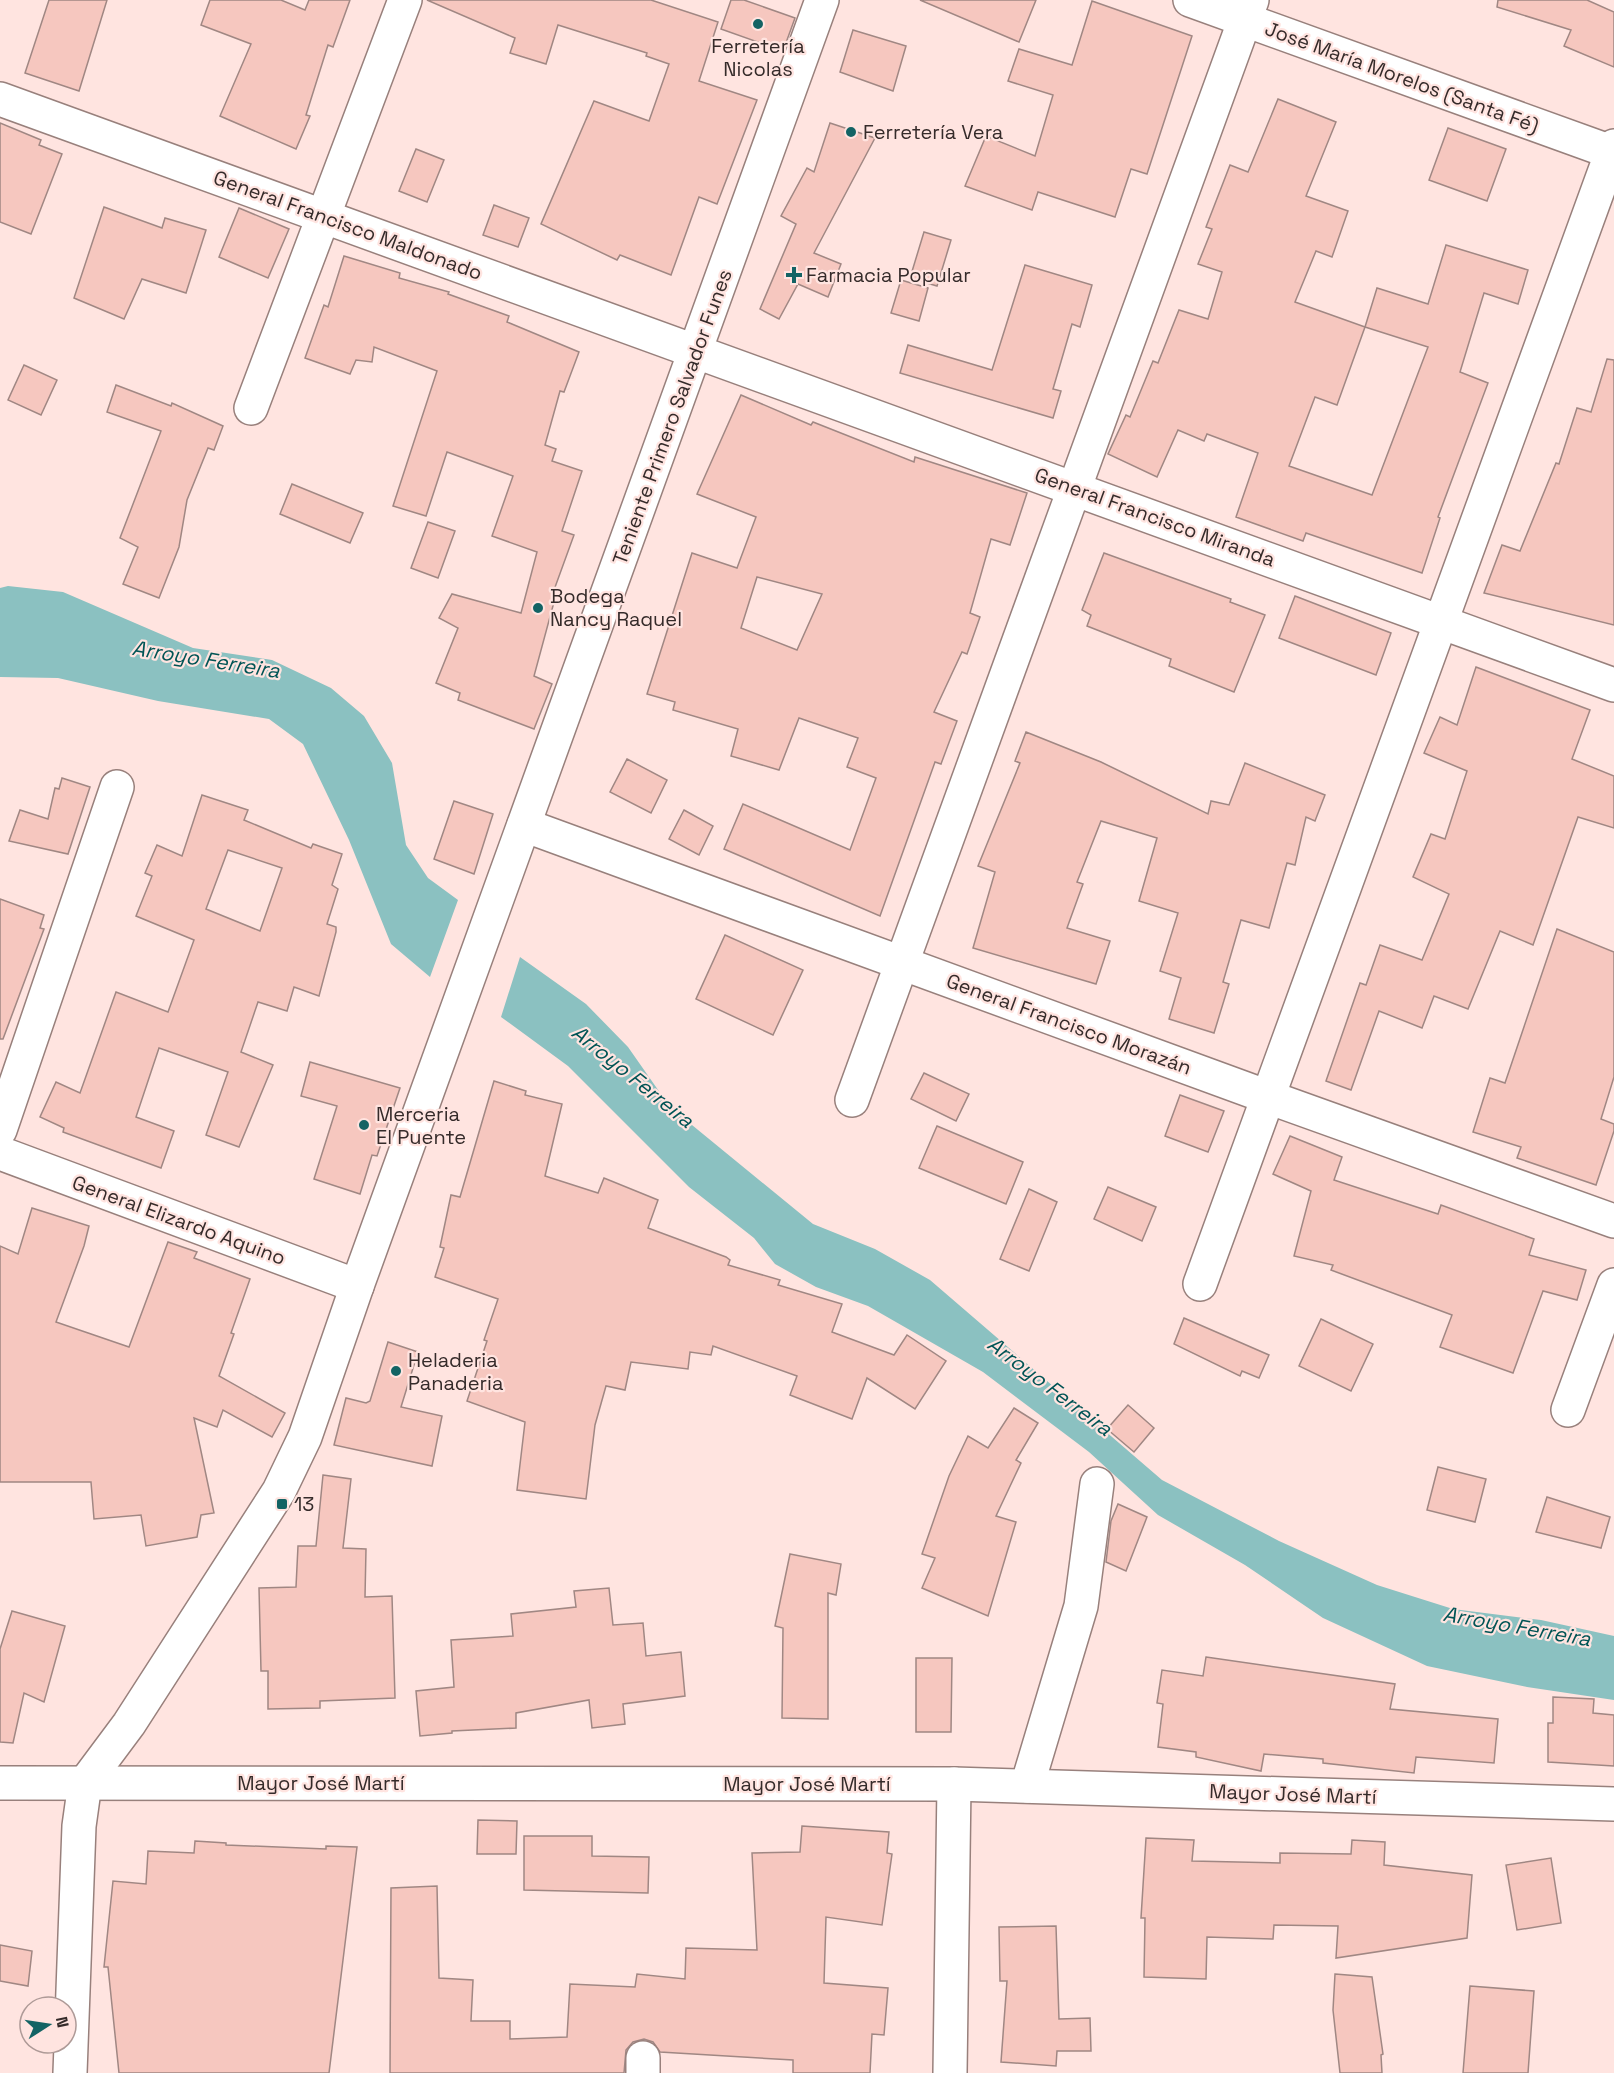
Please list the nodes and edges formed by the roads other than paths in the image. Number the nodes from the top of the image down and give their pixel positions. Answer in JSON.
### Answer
{"nodes":[{"id":1,"x":405,"y":0,"type":"edge"},
{"id":2,"x":822,"y":0,"type":"edge"},
{"id":3,"x":1190,"y":0,"type":"edge"},
{"id":4,"x":1248,"y":10,"type":"edge"},
{"id":5,"x":0,"y":99,"type":"edge"},
{"id":6,"x":1613,"y":150,"type":"edge"},
{"id":7,"x":323,"y":215,"type":"junction"},
{"id":8,"x":696,"y":350,"type":"junction"},
{"id":9,"x":252,"y":408,"type":"dead end"},
{"id":10,"x":1074,"y":488,"type":"junction"},
{"id":11,"x":1441,"y":622,"type":"junction"},
{"id":12,"x":1614,"y":685,"type":"edge"},
{"id":13,"x":117,"y":787,"type":"dead end"},
{"id":14,"x":524,"y":825,"type":"junction"},
{"id":15,"x":902,"y":963,"type":"junction"},
{"id":16,"x":1268,"y":1097,"type":"junction"},
{"id":17,"x":852,"y":1100,"type":"dead end"},
{"id":18,"x":0,"y":1130,"type":"edge"},
{"id":19,"x":0,"y":1153,"type":"edge"},
{"id":20,"x":1614,"y":1221,"type":"edge"},
{"id":21,"x":1200,"y":1284,"type":"dead end"},
{"id":22,"x":1614,"y":1285,"type":"edge"},
{"id":23,"x":357,"y":1286,"type":"junction"},
{"id":24,"x":1568,"y":1410,"type":"dead end"},
{"id":25,"x":1097,"y":1484,"type":"dead end"},
{"id":26,"x":0,"y":1783,"type":"edge"},
{"id":27,"x":85,"y":1783,"type":"junction"},
{"id":28,"x":954,"y":1784,"type":"junction"},
{"id":29,"x":1026,"y":1786,"type":"junction"},
{"id":30,"x":1614,"y":1804,"type":"edge"},
{"id":31,"x":70,"y":2073,"type":"edge"},
{"id":32,"x":950,"y":2073,"type":"edge"}],
"edges":[{"from":1,"to":7,"type":"street"},
{"from":2,"to":8,"type":"street","name":"Teniente Primero Salvador Funes"},
{"from":3,"to":4,"type":"street","name":"José María Morelos (Santa Fé)"},
{"from":4,"to":6,"type":"street","name":"José María Morelos (Santa Fé)"},
{"from":4,"to":10,"type":"street"},
{"from":5,"to":7,"type":"street","name":"General Francisco Maldonado"},
{"from":6,"to":11,"type":"street"},
{"from":7,"to":8,"type":"street","name":"General Francisco Maldonado"},
{"from":7,"to":9,"type":"street"},
{"from":8,"to":10,"type":"street","name":"General Francisco Miranda"},
{"from":8,"to":14,"type":"street","name":"Teniente Primero Salvador Funes"},
{"from":10,"to":11,"type":"street","name":"General Francisco Miranda"},
{"from":10,"to":15,"type":"street"},
{"from":11,"to":12,"type":"street","name":"General Francisco Miranda"},
{"from":11,"to":16,"type":"street"},
{"from":13,"to":18,"type":"street"},
{"from":14,"to":15,"type":"street","name":"General Francisco Morazán"},
{"from":14,"to":23,"type":"street","name":"Teniente Primero Salvador Funes"},
{"from":15,"to":16,"type":"street","name":"General Francisco Morazán"},
{"from":15,"to":17,"type":"street"},
{"from":16,"to":20,"type":"street","name":"General Francisco Morazán"},
{"from":16,"to":21,"type":"street"},
{"from":19,"to":23,"type":"street","name":"General Elizardo Aquino"},
{"from":22,"to":24,"type":"street"},
{"from":23,"to":27,"type":"street","name":"Teniente Primero Salvador Funes"},
{"from":25,"to":29,"type":"street"},
{"from":26,"to":27,"type":"street","name":"Mayor José Martí"},
{"from":27,"to":28,"type":"street","name":"Mayor José Martí"},
{"from":27,"to":31,"type":"street"},
{"from":28,"to":29,"type":"street","name":"Mayor José Martí"},
{"from":28,"to":32,"type":"street"},
{"from":29,"to":30,"type":"street","name":"Mayor José Martí"}]}
